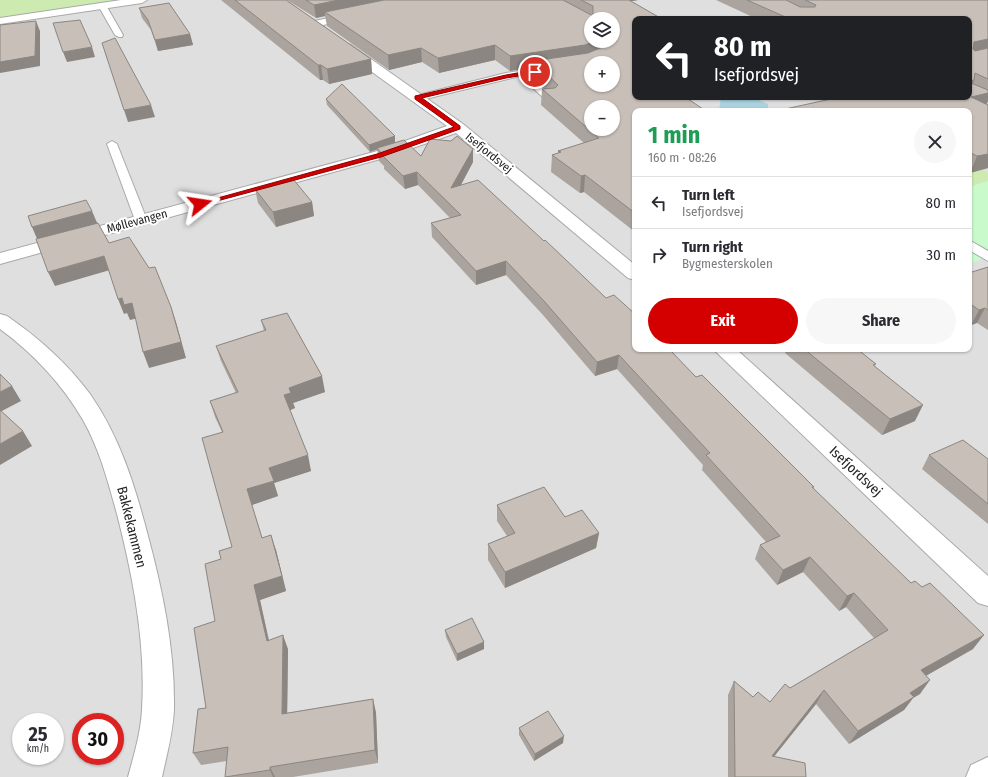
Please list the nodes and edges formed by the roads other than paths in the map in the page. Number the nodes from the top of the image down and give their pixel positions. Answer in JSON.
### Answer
{"nodes":[{"id":1,"x":142,"y":0,"type":"edge"},
{"id":2,"x":103,"y":7,"type":"junction"},
{"id":3,"x":368,"y":12,"type":"edge"},
{"id":4,"x":0,"y":20,"type":"edge"},
{"id":5,"x":119,"y":35,"type":"dead end"},
{"id":6,"x":565,"y":67,"type":"edge"},
{"id":7,"x":522,"y":74,"type":"junction"},
{"id":8,"x":460,"y":87,"type":"junction"},
{"id":9,"x":469,"y":94,"type":"dead end"},
{"id":10,"x":417,"y":98,"type":"junction"},
{"id":11,"x":551,"y":100,"type":"edge"},
{"id":12,"x":458,"y":127,"type":"junction"},
{"id":13,"x":112,"y":144,"type":"dead end"},
{"id":14,"x":141,"y":220,"type":"junction"},
{"id":15,"x":972,"y":246,"type":"edge"},
{"id":16,"x":988,"y":256,"type":"edge"},
{"id":17,"x":0,"y":260,"type":"edge"},
{"id":18,"x":632,"y":272,"type":"edge"},
{"id":19,"x":0,"y":320,"type":"edge"},
{"id":20,"x":726,"y":352,"type":"edge"},
{"id":21,"x":988,"y":594,"type":"edge"},
{"id":22,"x":988,"y":774,"type":"edge"},
{"id":23,"x":145,"y":777,"type":"edge"},
{"id":24,"x":983,"y":777,"type":"edge"}],
"edges":[{"from":1,"to":2,"type":"street"},
{"from":2,"to":4,"type":"street"},
{"from":2,"to":5,"type":"lane"},
{"from":3,"to":10,"type":"street","name":"Isefjordsvej"},
{"from":6,"to":7,"type":"lane"},
{"from":7,"to":8,"type":"lane"},
{"from":7,"to":11,"type":"lane"},
{"from":8,"to":9,"type":"lane"},
{"from":8,"to":10,"type":"lane"},
{"from":10,"to":12,"type":"street","name":"Isefjordsvej"},
{"from":12,"to":14,"type":"street","name":"Møllevangen"},
{"from":12,"to":18,"type":"street","name":"Isefjordsvej"},
{"from":13,"to":14,"type":"lane"},
{"from":14,"to":17,"type":"street","name":"Møllevangen"},
{"from":15,"to":16,"type":"lane"},
{"from":19,"to":23,"type":"street","name":"Bakkekammen"},
{"from":20,"to":21,"type":"street","name":"Isefjordsvej"},
{"from":22,"to":24,"type":"street"}]}
